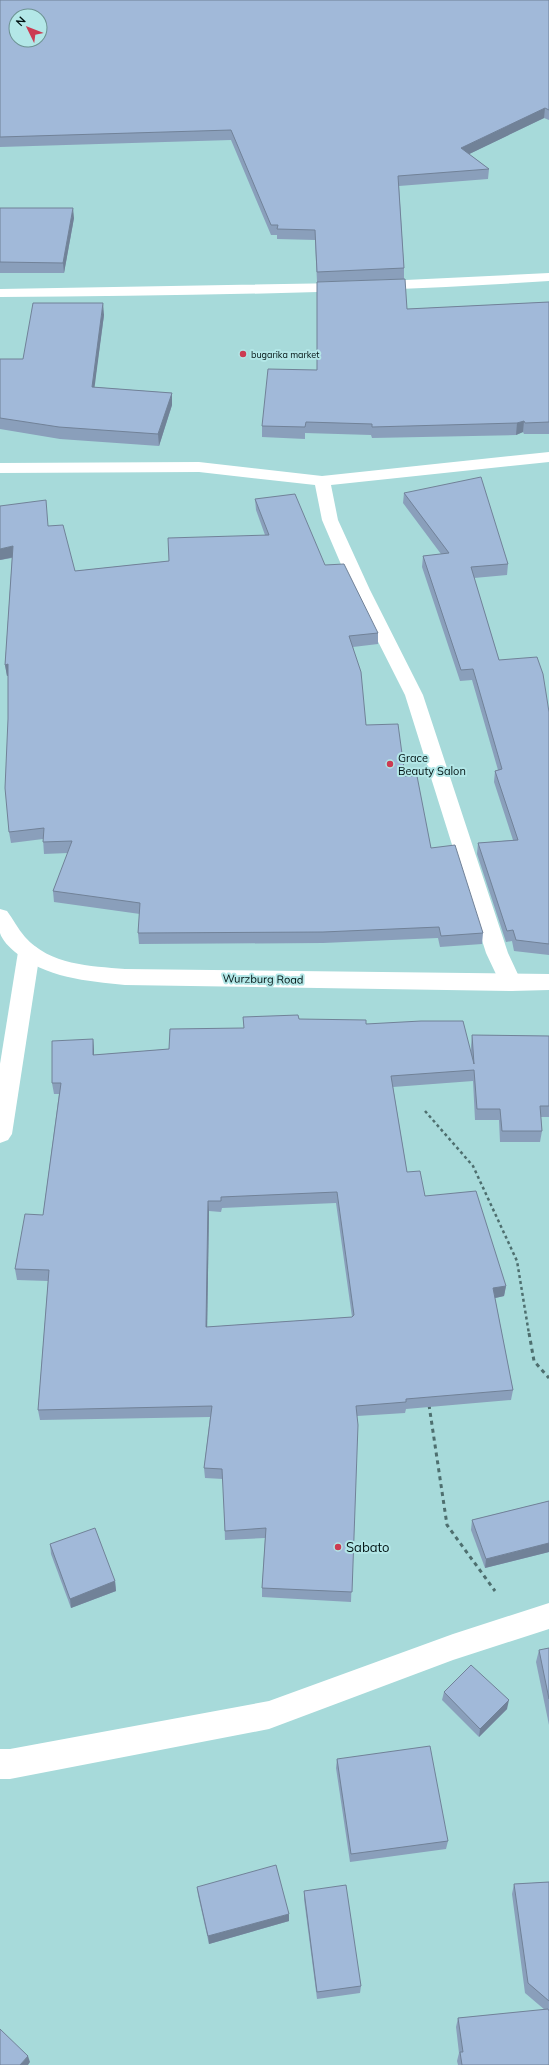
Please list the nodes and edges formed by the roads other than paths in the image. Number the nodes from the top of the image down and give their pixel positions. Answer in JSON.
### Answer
{"nodes":[{"id":1,"x":549,"y":277,"type":"edge"},
{"id":2,"x":0,"y":288,"type":"edge"},
{"id":3,"x":0,"y":293,"type":"edge"},
{"id":4,"x":25,"y":293,"type":"junction"},
{"id":5,"x":549,"y":457,"type":"edge"},
{"id":6,"x":0,"y":468,"type":"edge"},
{"id":7,"x":322,"y":480,"type":"junction"},
{"id":8,"x":0,"y":916,"type":"edge"},
{"id":9,"x":29,"y":952,"type":"junction"},
{"id":10,"x":549,"y":982,"type":"edge"},
{"id":11,"x":511,"y":983,"type":"junction"},
{"id":12,"x":0,"y":1134,"type":"edge"},
{"id":13,"x":549,"y":1616,"type":"edge"},
{"id":14,"x":0,"y":1764,"type":"edge"}],
"edges":[{"from":1,"to":4,"type":"street"},
{"from":2,"to":4,"type":"street"},
{"from":3,"to":4,"type":"street"},
{"from":5,"to":7,"type":"street"},
{"from":6,"to":7,"type":"street"},
{"from":7,"to":11,"type":"street"},
{"from":8,"to":9,"type":"street","name":"Wurzburg Road"},
{"from":9,"to":11,"type":"street","name":"Wurzburg Road"},
{"from":9,"to":12,"type":"street"},
{"from":10,"to":11,"type":"street","name":"Wurzburg Road"},
{"from":13,"to":14,"type":"street"}]}
